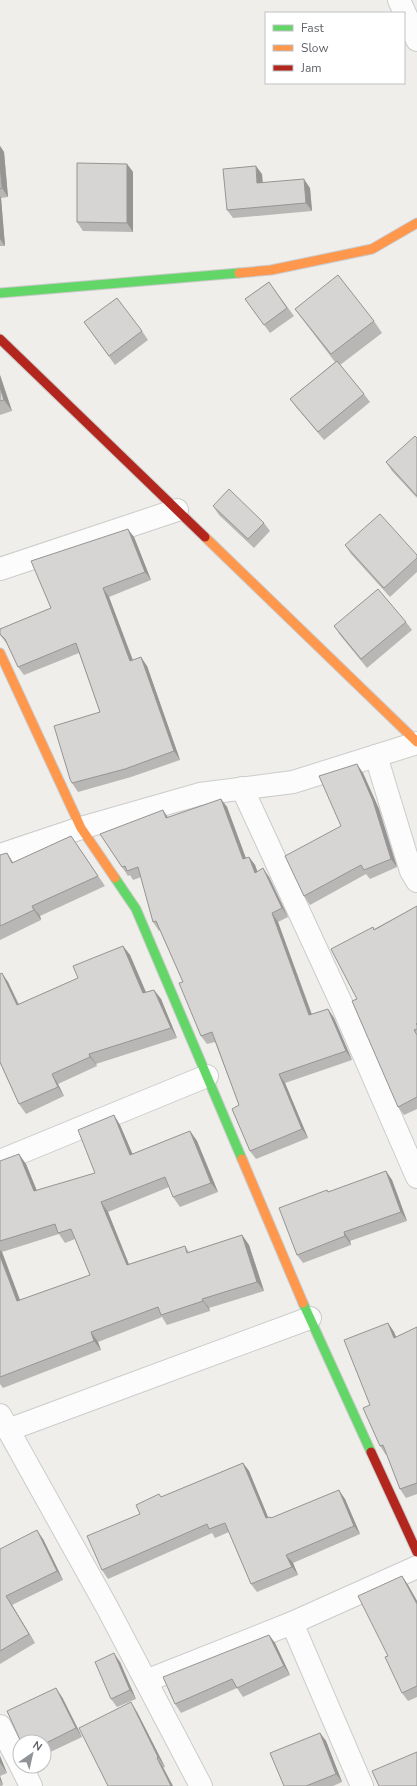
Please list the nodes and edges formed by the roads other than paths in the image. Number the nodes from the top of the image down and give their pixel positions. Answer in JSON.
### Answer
{"nodes":[{"id":1,"x":399,"y":0,"type":"edge"},
{"id":2,"x":404,"y":12,"type":"edge"},
{"id":3,"x":405,"y":13,"type":"edge"},
{"id":4,"x":417,"y":40,"type":"edge"},
{"id":5,"x":417,"y":223,"type":"edge"},
{"id":6,"x":0,"y":293,"type":"edge"},
{"id":7,"x":0,"y":339,"type":"edge"},
{"id":8,"x":177,"y":510,"type":"junction"},
{"id":9,"x":0,"y":569,"type":"edge"},
{"id":10,"x":0,"y":653,"type":"edge"},
{"id":11,"x":417,"y":743,"type":"edge"},
{"id":12,"x":376,"y":756,"type":"junction"},
{"id":13,"x":242,"y":788,"type":"junction"},
{"id":14,"x":81,"y":828,"type":"junction"},
{"id":15,"x":0,"y":855,"type":"edge"},
{"id":16,"x":417,"y":881,"type":"edge"},
{"id":17,"x":207,"y":1076,"type":"junction"},
{"id":18,"x":0,"y":1161,"type":"edge"},
{"id":19,"x":417,"y":1177,"type":"edge"},
{"id":20,"x":310,"y":1318,"type":"junction"},
{"id":21,"x":4,"y":1422,"type":"edge"},
{"id":22,"x":417,"y":1552,"type":"edge"},
{"id":23,"x":417,"y":1567,"type":"edge"},
{"id":24,"x":292,"y":1623,"type":"junction"},
{"id":25,"x":146,"y":1681,"type":"junction"},
{"id":26,"x":0,"y":1726,"type":"edge"},
{"id":27,"x":12,"y":1748,"type":"edge"},
{"id":28,"x":25,"y":1774,"type":"edge"},
{"id":29,"x":31,"y":1786,"type":"edge"},
{"id":30,"x":201,"y":1786,"type":"edge"},
{"id":31,"x":362,"y":1786,"type":"edge"}],
"edges":[{"from":1,"to":2,"type":"street"},
{"from":3,"to":4,"type":"street"},
{"from":5,"to":6,"type":"street"},
{"from":7,"to":8,"type":"street"},
{"from":8,"to":9,"type":"street"},
{"from":8,"to":11,"type":"street"},
{"from":10,"to":14,"type":"street"},
{"from":11,"to":12,"type":"street"},
{"from":12,"to":13,"type":"street"},
{"from":12,"to":16,"type":"street"},
{"from":13,"to":14,"type":"street"},
{"from":13,"to":19,"type":"street"},
{"from":14,"to":15,"type":"street"},
{"from":14,"to":17,"type":"street"},
{"from":17,"to":18,"type":"street"},
{"from":17,"to":20,"type":"street"},
{"from":20,"to":21,"type":"street"},
{"from":20,"to":22,"type":"street"},
{"from":21,"to":25,"type":"street"},
{"from":23,"to":24,"type":"street"},
{"from":24,"to":25,"type":"street"},
{"from":24,"to":31,"type":"street"},
{"from":25,"to":30,"type":"street"},
{"from":26,"to":27,"type":"street"},
{"from":28,"to":29,"type":"street"}]}
